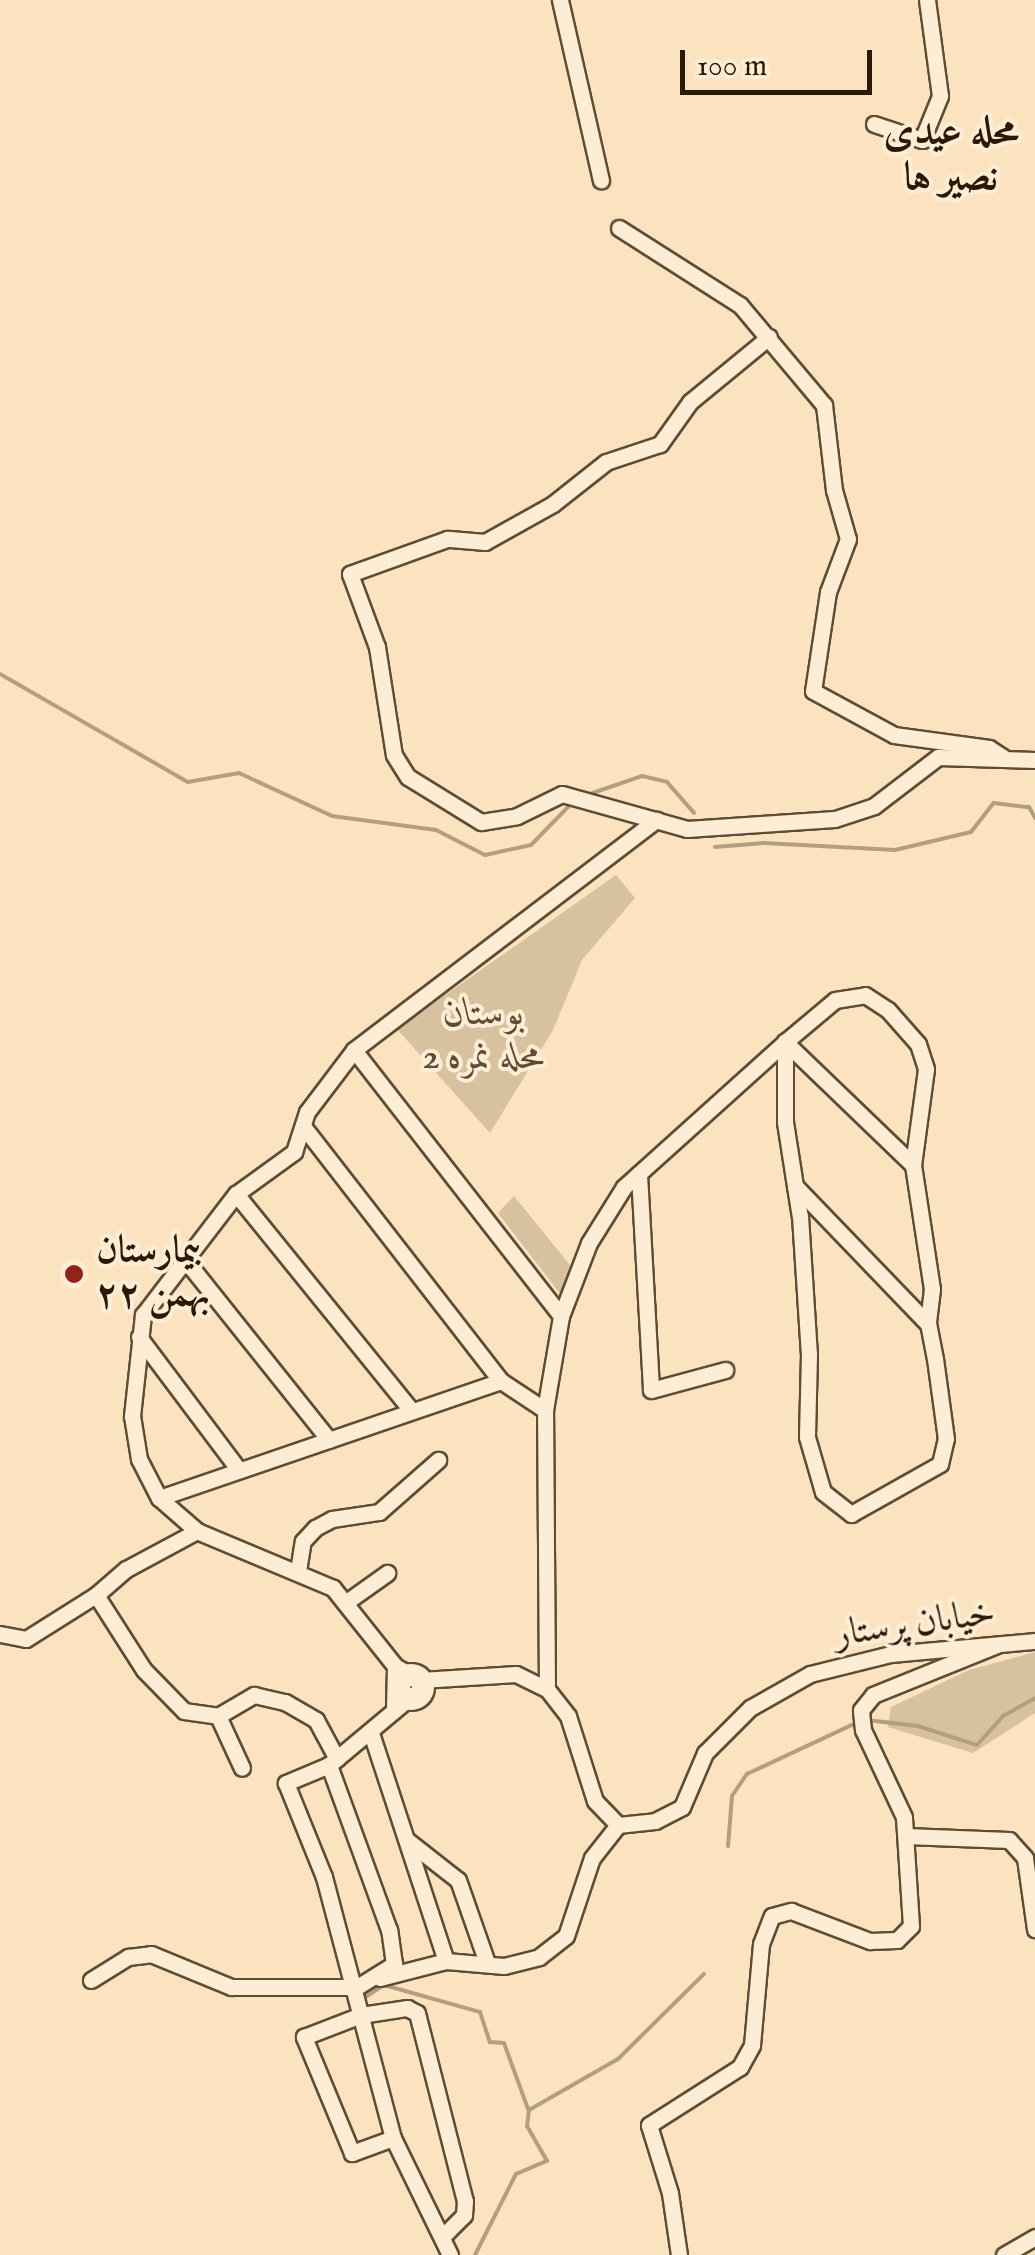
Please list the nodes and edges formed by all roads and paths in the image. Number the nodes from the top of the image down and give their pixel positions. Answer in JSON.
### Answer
{"nodes":[{"id":1,"x":560,"y":0,"type":"edge"},
{"id":2,"x":927,"y":0,"type":"edge"},
{"id":3,"x":874,"y":124,"type":"dead end"},
{"id":4,"x":601,"y":180,"type":"dead end"},
{"id":5,"x":619,"y":228,"type":"dead end"},
{"id":6,"x":769,"y":337,"type":"junction"},
{"id":7,"x":1006,"y":759,"type":"junction"},
{"id":8,"x":1035,"y":760,"type":"edge"},
{"id":9,"x":656,"y":820,"type":"junction"},
{"id":10,"x":784,"y":1042,"type":"junction"},
{"id":11,"x":354,"y":1050,"type":"junction"},
{"id":12,"x":303,"y":1126,"type":"junction"},
{"id":13,"x":913,"y":1165,"type":"junction"},
{"id":14,"x":639,"y":1174,"type":"junction"},
{"id":15,"x":795,"y":1186,"type":"junction"},
{"id":16,"x":236,"y":1194,"type":"junction"},
{"id":17,"x":183,"y":1257,"type":"junction"},
{"id":18,"x":561,"y":1316,"type":"junction"},
{"id":19,"x":928,"y":1324,"type":"junction"},
{"id":20,"x":139,"y":1337,"type":"junction"},
{"id":21,"x":726,"y":1370,"type":"dead end"},
{"id":22,"x":501,"y":1380,"type":"junction"},
{"id":23,"x":545,"y":1410,"type":"junction"},
{"id":24,"x":412,"y":1412,"type":"junction"},
{"id":25,"x":329,"y":1440,"type":"junction"},
{"id":26,"x":438,"y":1460,"type":"dead end"},
{"id":27,"x":240,"y":1470,"type":"junction"},
{"id":28,"x":159,"y":1498,"type":"junction"},
{"id":29,"x":198,"y":1531,"type":"junction"},
{"id":30,"x":298,"y":1571,"type":"junction"},
{"id":31,"x":387,"y":1573,"type":"dead end"},
{"id":32,"x":96,"y":1595,"type":"junction"},
{"id":33,"x":346,"y":1602,"type":"junction"},
{"id":34,"x":0,"y":1634,"type":"edge"},
{"id":35,"x":1035,"y":1641,"type":"edge"},
{"id":36,"x":997,"y":1645,"type":"junction"},
{"id":37,"x":411,"y":1687,"type":"junction"},
{"id":38,"x":547,"y":1689,"type":"junction"},
{"id":39,"x":218,"y":1716,"type":"junction"},
{"id":40,"x":371,"y":1733,"type":"junction"},
{"id":41,"x":333,"y":1762,"type":"junction"},
{"id":42,"x":242,"y":1768,"type":"dead end"},
{"id":43,"x":618,"y":1825,"type":"junction"},
{"id":44,"x":906,"y":1836,"type":"junction"},
{"id":45,"x":408,"y":1842,"type":"junction"},
{"id":46,"x":1035,"y":1928,"type":"edge"},
{"id":47,"x":446,"y":1961,"type":"junction"},
{"id":48,"x":487,"y":1963,"type":"junction"},
{"id":49,"x":92,"y":1980,"type":"dead end"},
{"id":50,"x":361,"y":1985,"type":"junction"},
{"id":51,"x":361,"y":2015,"type":"junction"},
{"id":52,"x":392,"y":2138,"type":"junction"},
{"id":53,"x":443,"y":2236,"type":"junction"},
{"id":54,"x":1035,"y":2237,"type":"edge"},
{"id":55,"x":450,"y":2255,"type":"edge"},
{"id":56,"x":679,"y":2255,"type":"edge"},
{"id":57,"x":1004,"y":2255,"type":"edge"}],
"edges":[{"from":1,"to":4,"type":"street"},
{"from":2,"to":3,"type":"street"},
{"from":5,"to":6,"type":"street"},
{"from":6,"to":7,"type":"street"},
{"from":6,"to":9,"type":"street"},
{"from":7,"to":8,"type":"street"},
{"from":7,"to":9,"type":"street"},
{"from":9,"to":11,"type":"street"},
{"from":10,"to":13,"type":"street"},
{"from":10,"to":13,"type":"street"},
{"from":10,"to":14,"type":"street"},
{"from":10,"to":15,"type":"street"},
{"from":11,"to":12,"type":"street"},
{"from":11,"to":18,"type":"street"},
{"from":12,"to":16,"type":"street"},
{"from":12,"to":22,"type":"street"},
{"from":13,"to":19,"type":"street"},
{"from":14,"to":18,"type":"street"},
{"from":14,"to":21,"type":"street"},
{"from":15,"to":19,"type":"street"},
{"from":15,"to":19,"type":"street"},
{"from":16,"to":17,"type":"street"},
{"from":16,"to":24,"type":"street"},
{"from":17,"to":20,"type":"street"},
{"from":17,"to":25,"type":"street"},
{"from":18,"to":23,"type":"street"},
{"from":20,"to":27,"type":"street"},
{"from":20,"to":28,"type":"street"},
{"from":22,"to":23,"type":"street"},
{"from":22,"to":24,"type":"street"},
{"from":23,"to":38,"type":"street"},
{"from":24,"to":25,"type":"street"},
{"from":25,"to":27,"type":"street"},
{"from":26,"to":30,"type":"street"},
{"from":27,"to":28,"type":"street"},
{"from":28,"to":29,"type":"street"},
{"from":29,"to":30,"type":"street"},
{"from":29,"to":32,"type":"street"},
{"from":30,"to":33,"type":"street"},
{"from":31,"to":33,"type":"street"},
{"from":32,"to":34,"type":"street"},
{"from":32,"to":39,"type":"street"},
{"from":33,"to":37,"type":"street"},
{"from":35,"to":36,"type":"street","name":"خیابان پرستار"},
{"from":36,"to":43,"type":"street","name":"خیابان پرستار"},
{"from":36,"to":44,"type":"street"},
{"from":37,"to":38,"type":"street"},
{"from":37,"to":40,"type":"street"},
{"from":38,"to":43,"type":"street"},
{"from":39,"to":41,"type":"street"},
{"from":39,"to":42,"type":"street"},
{"from":40,"to":41,"type":"street"},
{"from":40,"to":45,"type":"street"},
{"from":41,"to":50,"type":"street"},
{"from":41,"to":50,"type":"street"},
{"from":43,"to":48,"type":"street"},
{"from":44,"to":46,"type":"street"},
{"from":44,"to":56,"type":"street"},
{"from":45,"to":47,"type":"street"},
{"from":45,"to":48,"type":"street"},
{"from":47,"to":48,"type":"street"},
{"from":47,"to":50,"type":"street"},
{"from":49,"to":50,"type":"street"},
{"from":50,"to":51,"type":"street"},
{"from":51,"to":52,"type":"street"},
{"from":51,"to":52,"type":"street"},
{"from":51,"to":53,"type":"street"},
{"from":52,"to":53,"type":"street"},
{"from":53,"to":55,"type":"street"},
{"from":54,"to":57,"type":"street"}]}
